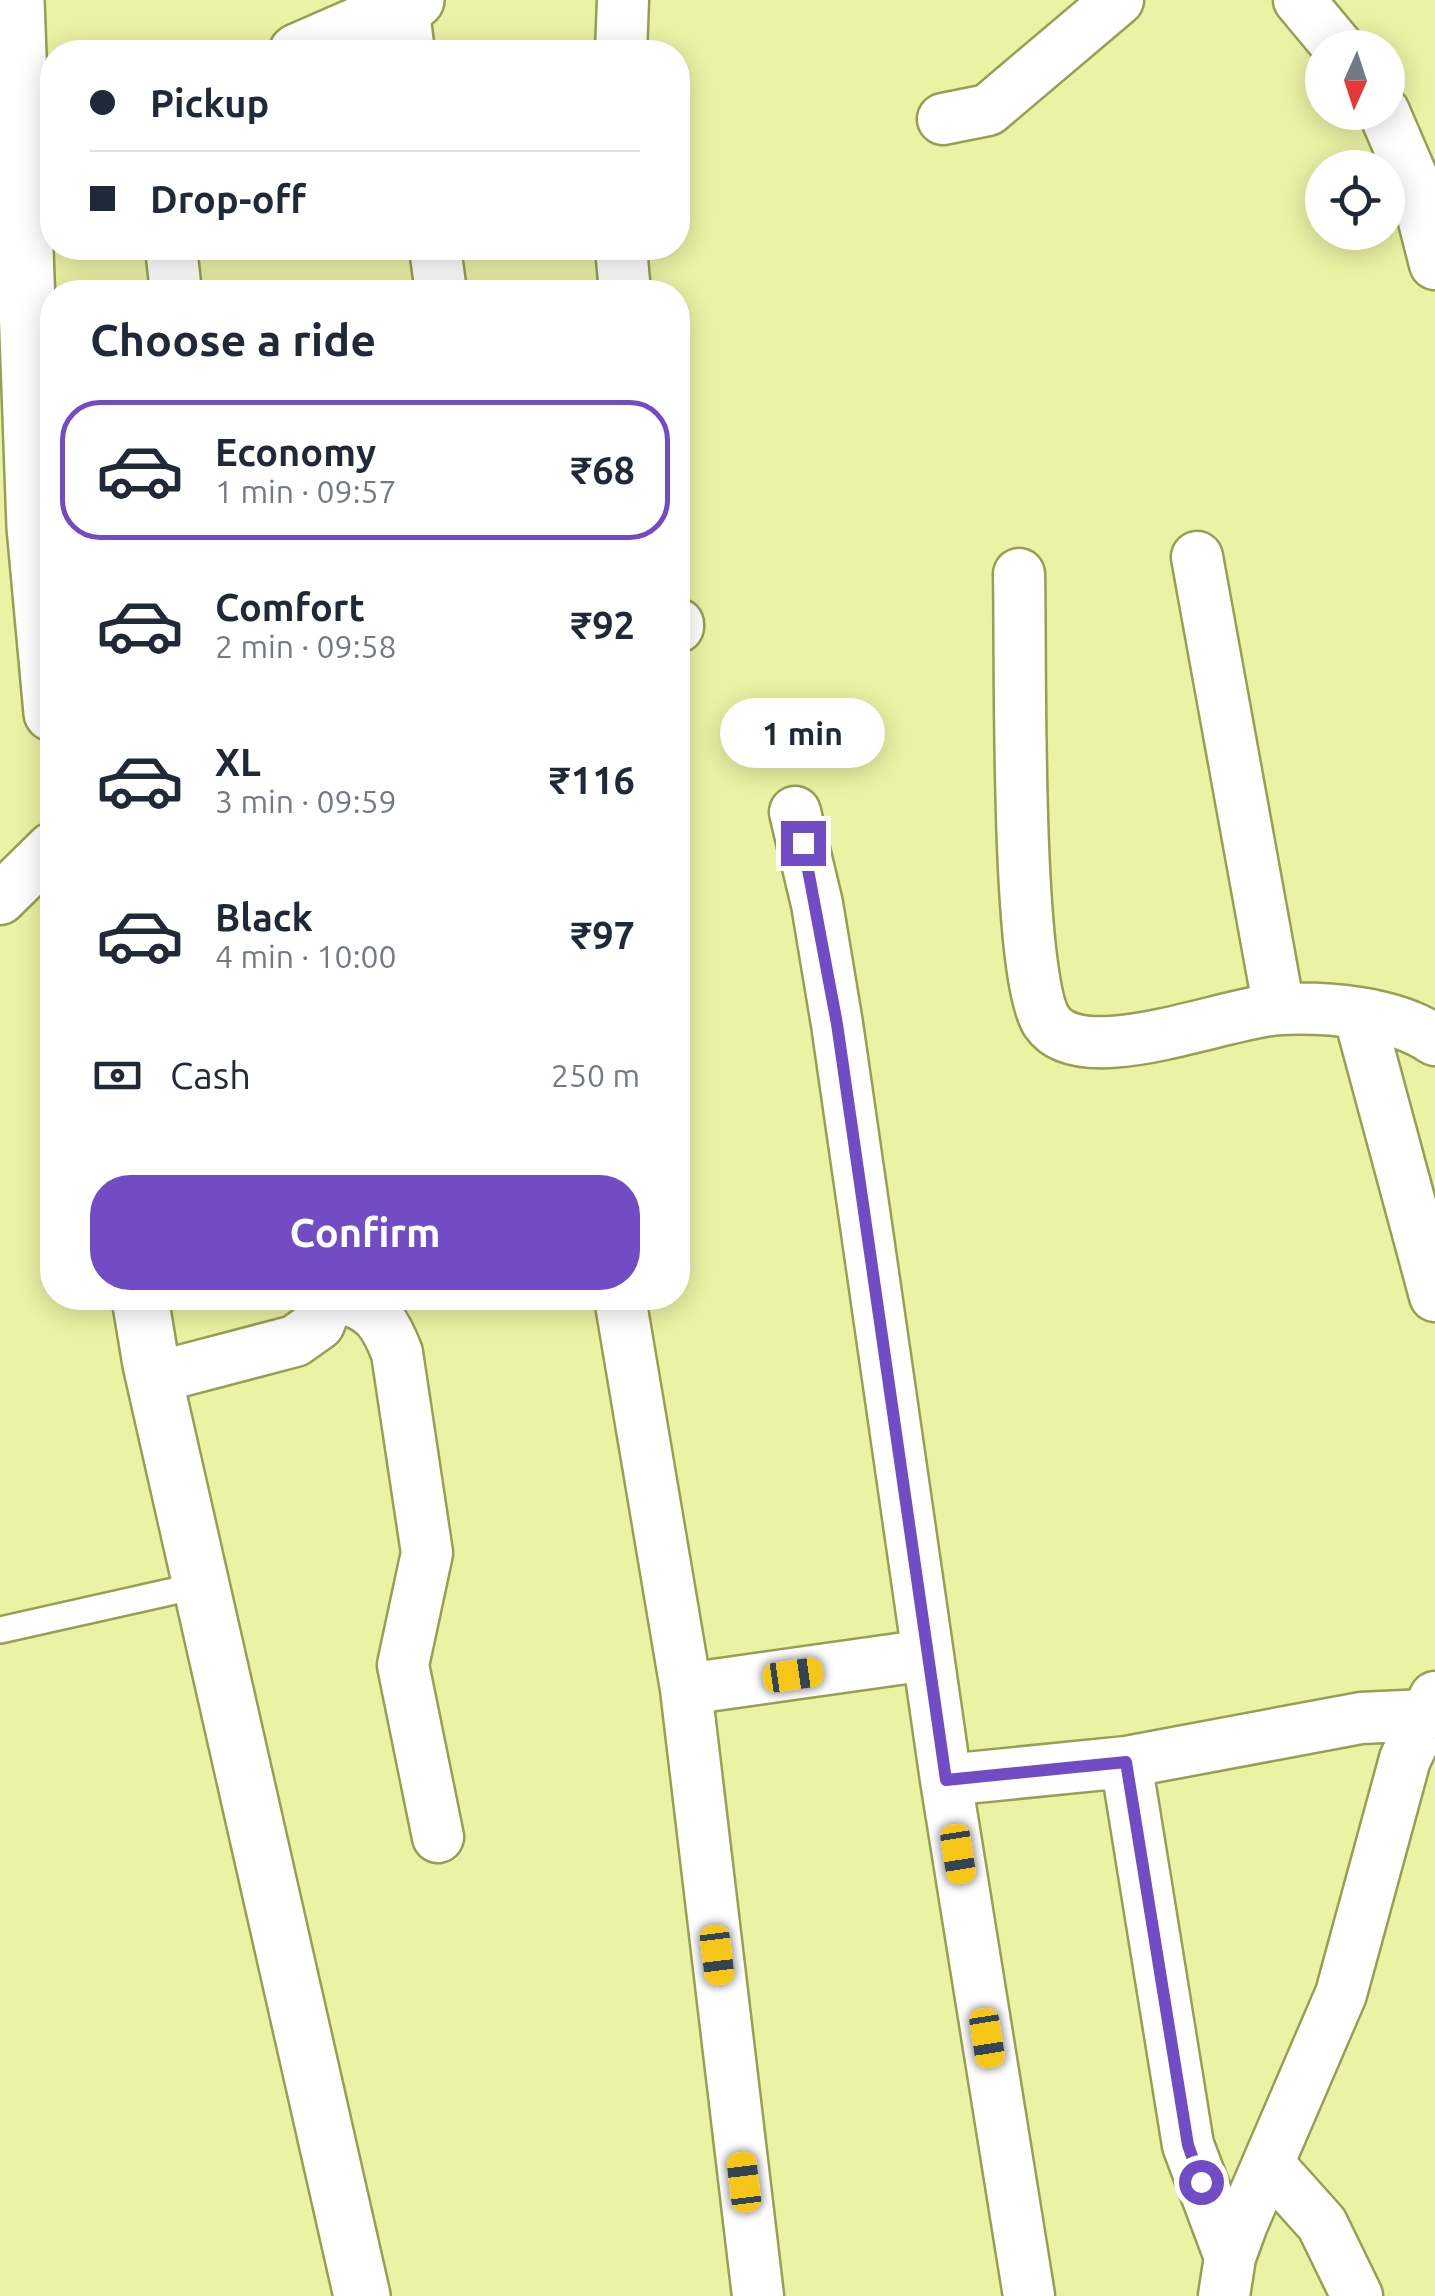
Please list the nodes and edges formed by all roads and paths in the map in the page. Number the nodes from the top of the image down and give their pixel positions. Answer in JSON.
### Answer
{"nodes":[{"id":1,"x":16,"y":0,"type":"edge"},
{"id":2,"x":623,"y":0,"type":"edge"},
{"id":3,"x":1118,"y":0,"type":"edge"},
{"id":4,"x":409,"y":19,"type":"edge"},
{"id":5,"x":338,"y":40,"type":"edge"},
{"id":6,"x":622,"y":40,"type":"edge"},
{"id":7,"x":10,"y":68,"type":"edge"},
{"id":8,"x":942,"y":120,"type":"dead end"},
{"id":9,"x":1395,"y":130,"type":"edge"},
{"id":10,"x":39,"y":166,"type":"edge"},
{"id":11,"x":1424,"y":179,"type":"edge"},
{"id":12,"x":1435,"y":264,"type":"edge"},
{"id":13,"x":1197,"y":557,"type":"dead end"},
{"id":14,"x":1020,"y":574,"type":"dead end"},
{"id":15,"x":40,"y":582,"type":"edge"},
{"id":16,"x":796,"y":812,"type":"dead end"},
{"id":17,"x":40,"y":860,"type":"edge"},
{"id":18,"x":0,"y":900,"type":"edge"},
{"id":19,"x":1279,"y":1009,"type":"junction"},
{"id":20,"x":1359,"y":1014,"type":"junction"},
{"id":21,"x":1435,"y":1040,"type":"edge"},
{"id":22,"x":1435,"y":1296,"type":"edge"},
{"id":23,"x":142,"y":1310,"type":"edge"},
{"id":24,"x":325,"y":1310,"type":"edge"},
{"id":25,"x":371,"y":1310,"type":"edge"},
{"id":26,"x":622,"y":1310,"type":"edge"},
{"id":27,"x":154,"y":1378,"type":"junction"},
{"id":28,"x":201,"y":1585,"type":"junction"},
{"id":29,"x":0,"y":1630,"type":"edge"},
{"id":30,"x":927,"y":1655,"type":"junction"},
{"id":31,"x":686,"y":1689,"type":"junction"},
{"id":32,"x":1430,"y":1706,"type":"edge"},
{"id":33,"x":1126,"y":1762,"type":"junction"},
{"id":34,"x":946,"y":1780,"type":"junction"},
{"id":35,"x":438,"y":1837,"type":"dead end"},
{"id":36,"x":1270,"y":2166,"type":"junction"},
{"id":37,"x":1227,"y":2277,"type":"edge"},
{"id":38,"x":362,"y":2296,"type":"edge"},
{"id":39,"x":758,"y":2296,"type":"edge"},
{"id":40,"x":1029,"y":2296,"type":"edge"},
{"id":41,"x":1357,"y":2296,"type":"edge"}],
"edges":[{"from":1,"to":7,"type":"main road"},
{"from":2,"to":6,"type":"street"},
{"from":3,"to":8,"type":"street"},
{"from":4,"to":5,"type":"main road"},
{"from":7,"to":10,"type":"main road"},
{"from":9,"to":11,"type":"street"},
{"from":10,"to":15,"type":"main road"},
{"from":11,"to":12,"type":"street"},
{"from":13,"to":19,"type":"street"},
{"from":14,"to":19,"type":"street"},
{"from":16,"to":30,"type":"street"},
{"from":17,"to":18,"type":"street"},
{"from":19,"to":20,"type":"street"},
{"from":20,"to":21,"type":"street"},
{"from":20,"to":22,"type":"street"},
{"from":23,"to":27,"type":"main road"},
{"from":24,"to":27,"type":"street"},
{"from":25,"to":35,"type":"street"},
{"from":26,"to":31,"type":"street"},
{"from":27,"to":28,"type":"main road"},
{"from":28,"to":29,"type":"lane"},
{"from":28,"to":38,"type":"main road"},
{"from":30,"to":31,"type":"street"},
{"from":30,"to":34,"type":"street"},
{"from":31,"to":39,"type":"street"},
{"from":32,"to":33,"type":"street"},
{"from":32,"to":36,"type":"street"},
{"from":33,"to":34,"type":"street"},
{"from":33,"to":37,"type":"street"},
{"from":34,"to":40,"type":"street"},
{"from":36,"to":37,"type":"street"},
{"from":36,"to":41,"type":"street"}]}
